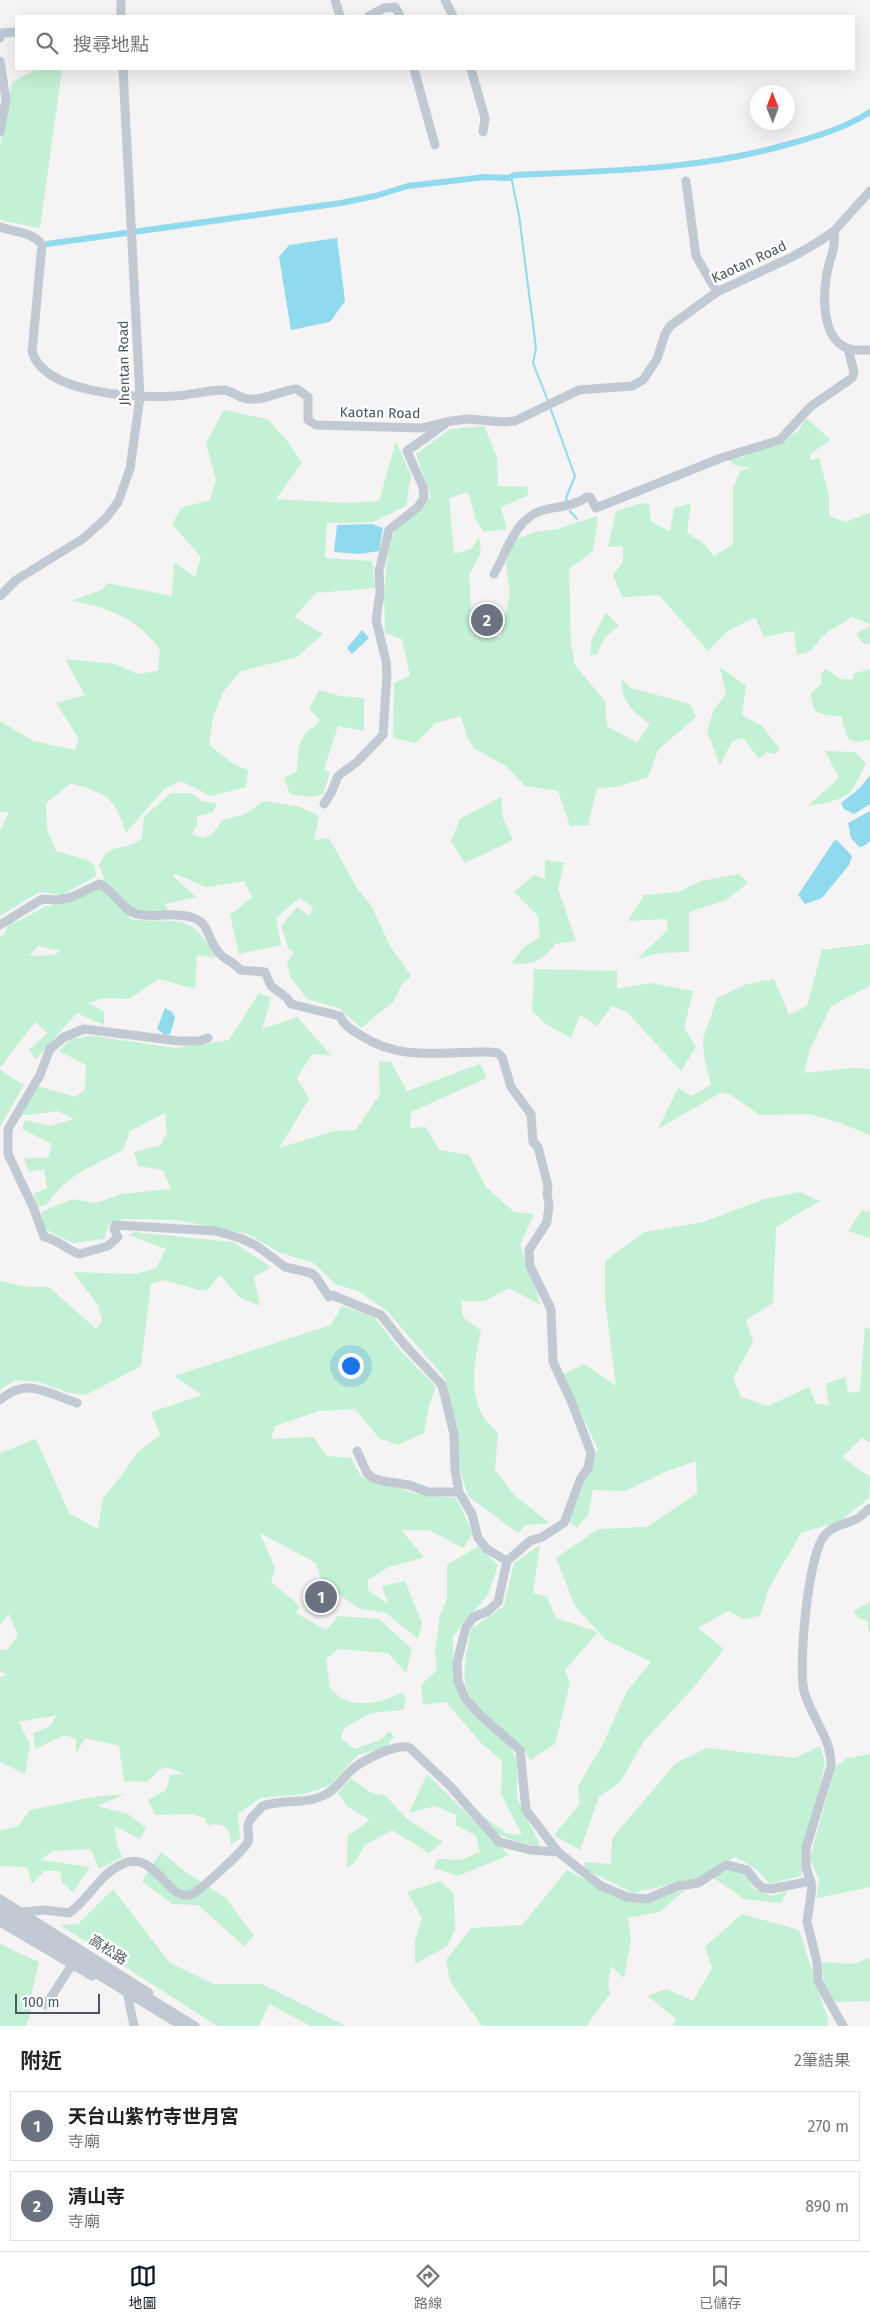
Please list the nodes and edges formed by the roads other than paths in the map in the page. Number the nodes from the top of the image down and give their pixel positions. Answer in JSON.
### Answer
{"nodes":[{"id":1,"x":120,"y":0,"type":"edge"},
{"id":2,"x":335,"y":0,"type":"edge"},
{"id":3,"x":446,"y":0,"type":"edge"},
{"id":4,"x":121,"y":15,"type":"edge"},
{"id":5,"x":340,"y":15,"type":"edge"},
{"id":6,"x":371,"y":15,"type":"edge"},
{"id":7,"x":399,"y":15,"type":"edge"},
{"id":8,"x":453,"y":15,"type":"edge"},
{"id":9,"x":15,"y":32,"type":"edge"},
{"id":10,"x":0,"y":38,"type":"edge"},
{"id":11,"x":0,"y":61,"type":"edge"},
{"id":12,"x":123,"y":70,"type":"edge"},
{"id":13,"x":414,"y":70,"type":"edge"},
{"id":14,"x":471,"y":70,"type":"edge"},
{"id":15,"x":0,"y":132,"type":"edge"},
{"id":16,"x":483,"y":132,"type":"dead end"},
{"id":17,"x":435,"y":145,"type":"dead end"},
{"id":18,"x":686,"y":181,"type":"dead end"},
{"id":19,"x":870,"y":192,"type":"edge"},
{"id":20,"x":0,"y":227,"type":"edge"},
{"id":21,"x":834,"y":231,"type":"junction"},
{"id":22,"x":717,"y":292,"type":"junction"},
{"id":23,"x":848,"y":349,"type":"junction"},
{"id":24,"x":870,"y":350,"type":"edge"},
{"id":25,"x":140,"y":396,"type":"junction"},
{"id":26,"x":450,"y":420,"type":"junction"},
{"id":27,"x":494,"y":574,"type":"dead end"},
{"id":28,"x":0,"y":596,"type":"edge"},
{"id":29,"x":324,"y":804,"type":"dead end"},
{"id":30,"x":0,"y":925,"type":"edge"},
{"id":31,"x":208,"y":1038,"type":"dead end"},
{"id":32,"x":0,"y":1400,"type":"edge"},
{"id":33,"x":77,"y":1403,"type":"dead end"},
{"id":34,"x":357,"y":1451,"type":"dead end"},
{"id":35,"x":459,"y":1492,"type":"junction"},
{"id":36,"x":870,"y":1508,"type":"edge"},
{"id":37,"x":507,"y":1561,"type":"junction"},
{"id":38,"x":558,"y":1852,"type":"junction"},
{"id":39,"x":811,"y":1881,"type":"junction"},
{"id":40,"x":0,"y":1901,"type":"edge"},
{"id":41,"x":0,"y":1906,"type":"edge"},
{"id":42,"x":21,"y":1912,"type":"junction"},
{"id":43,"x":0,"y":1914,"type":"edge"},
{"id":44,"x":0,"y":1920,"type":"edge"},
{"id":45,"x":82,"y":1949,"type":"junction"},
{"id":46,"x":72,"y":1965,"type":"junction"},
{"id":47,"x":90,"y":1966,"type":"junction"},
{"id":48,"x":133,"y":1983,"type":"junction"},
{"id":49,"x":128,"y":1996,"type":"junction"},
{"id":50,"x":46,"y":2005,"type":"dead end"},
{"id":51,"x":134,"y":2026,"type":"edge"},
{"id":52,"x":176,"y":2026,"type":"edge"},
{"id":53,"x":182,"y":2026,"type":"edge"},
{"id":54,"x":194,"y":2026,"type":"edge"},
{"id":55,"x":843,"y":2026,"type":"edge"}],
"edges":[{"from":1,"to":4,"type":"street"},
{"from":2,"to":5,"type":"street"},
{"from":3,"to":8,"type":"street"},
{"from":6,"to":7,"type":"street"},
{"from":9,"to":10,"type":"street"},
{"from":11,"to":15,"type":"street"},
{"from":12,"to":25,"type":"street","name":"Jhentan Road"},
{"from":13,"to":17,"type":"street"},
{"from":14,"to":16,"type":"street"},
{"from":18,"to":22,"type":"street"},
{"from":19,"to":21,"type":"street","name":"Kaotan Road"},
{"from":20,"to":25,"type":"street","name":"Kaotan Road"},
{"from":21,"to":22,"type":"street","name":"Kaotan Road"},
{"from":21,"to":23,"type":"street"},
{"from":22,"to":26,"type":"street","name":"Kaotan Road"},
{"from":23,"to":24,"type":"street"},
{"from":23,"to":27,"type":"street"},
{"from":25,"to":26,"type":"street","name":"Kaotan Road"},
{"from":25,"to":28,"type":"street","name":"Jhentan Road"},
{"from":26,"to":29,"type":"street"},
{"from":30,"to":37,"type":"street"},
{"from":31,"to":35,"type":"street"},
{"from":32,"to":33,"type":"street"},
{"from":34,"to":35,"type":"street"},
{"from":35,"to":37,"type":"street"},
{"from":36,"to":39,"type":"street"},
{"from":37,"to":38,"type":"street"},
{"from":38,"to":39,"type":"street"},
{"from":38,"to":42,"type":"street"},
{"from":39,"to":55,"type":"street"},
{"from":40,"to":42,"type":"street","name":"高松路"},
{"from":40,"to":47,"type":"street","bridge":true},
{"from":41,"to":47,"type":"street","name":"高松路","bridge":true},
{"from":42,"to":45,"type":"street","name":"高松路"},
{"from":43,"to":47,"type":"street","name":"高松路","bridge":true},
{"from":44,"to":46,"type":"street"},
{"from":44,"to":47,"type":"street","bridge":true},
{"from":45,"to":46,"type":"street"},
{"from":45,"to":48,"type":"street","name":"高松路"},
{"from":46,"to":49,"type":"street"},
{"from":46,"to":50,"type":"street"},
{"from":47,"to":53,"type":"street","name":"高松路","bridge":true},
{"from":47,"to":54,"type":"street","name":"高松路","bridge":true},
{"from":48,"to":49,"type":"street"},
{"from":48,"to":54,"type":"street","name":"高松路"},
{"from":49,"to":51,"type":"street"},
{"from":49,"to":52,"type":"street"}]}
